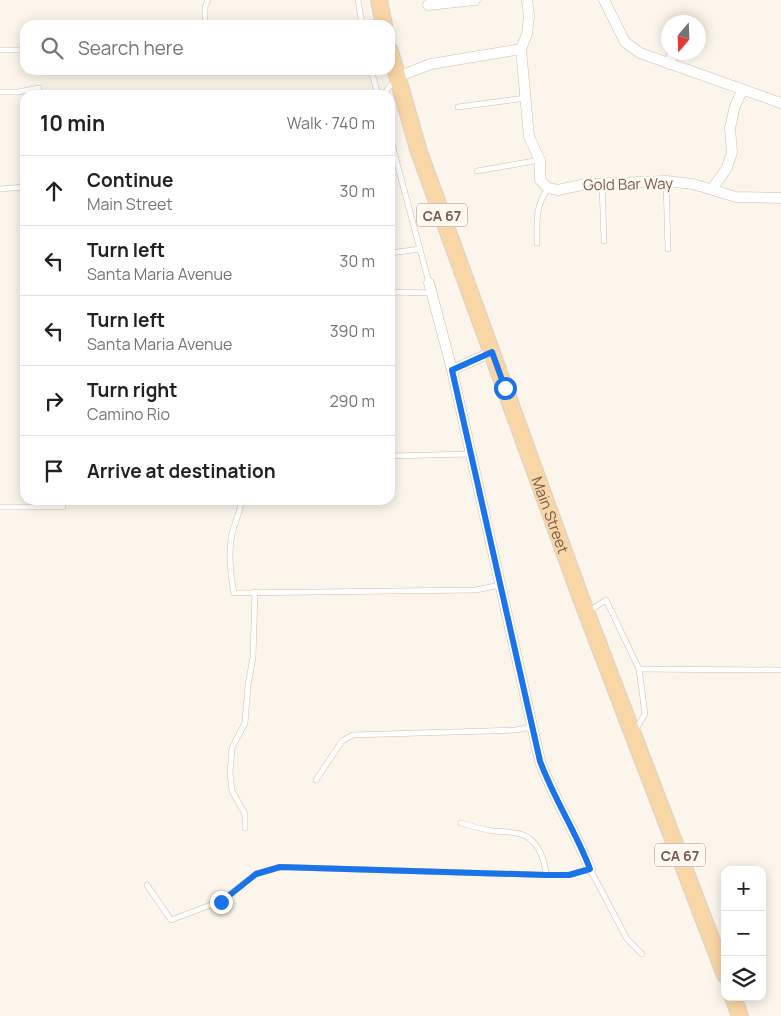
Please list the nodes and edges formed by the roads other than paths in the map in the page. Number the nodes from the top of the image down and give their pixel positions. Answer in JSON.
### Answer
{"nodes":[{"id":1,"x":208,"y":0,"type":"edge"},
{"id":2,"x":358,"y":0,"type":"edge"},
{"id":3,"x":379,"y":0,"type":"edge"},
{"id":4,"x":475,"y":0,"type":"edge"},
{"id":5,"x":527,"y":0,"type":"edge"},
{"id":6,"x":604,"y":0,"type":"edge"},
{"id":7,"x":450,"y":1,"type":"edge"},
{"id":8,"x":428,"y":5,"type":"dead end"},
{"id":9,"x":205,"y":20,"type":"edge"},
{"id":10,"x":361,"y":20,"type":"edge"},
{"id":11,"x":383,"y":20,"type":"edge"},
{"id":12,"x":521,"y":49,"type":"junction"},
{"id":13,"x":0,"y":50,"type":"edge"},
{"id":14,"x":20,"y":50,"type":"edge"},
{"id":15,"x":670,"y":60,"type":"edge"},
{"id":16,"x":669,"y":64,"type":"junction"},
{"id":17,"x":395,"y":70,"type":"edge"},
{"id":18,"x":372,"y":75,"type":"edge"},
{"id":19,"x":397,"y":77,"type":"junction"},
{"id":20,"x":39,"y":88,"type":"dead end"},
{"id":21,"x":28,"y":90,"type":"edge"},
{"id":22,"x":377,"y":90,"type":"edge"},
{"id":23,"x":387,"y":90,"type":"edge"},
{"id":24,"x":742,"y":91,"type":"junction"},
{"id":25,"x":0,"y":92,"type":"edge"},
{"id":26,"x":20,"y":92,"type":"edge"},
{"id":27,"x":526,"y":98,"type":"junction"},
{"id":28,"x":781,"y":103,"type":"edge"},
{"id":29,"x":458,"y":107,"type":"dead end"},
{"id":30,"x":395,"y":156,"type":"edge"},
{"id":31,"x":540,"y":160,"type":"junction"},
{"id":32,"x":477,"y":171,"type":"dead end"},
{"id":33,"x":666,"y":182,"type":"junction"},
{"id":34,"x":602,"y":183,"type":"junction"},
{"id":35,"x":20,"y":187,"type":"edge"},
{"id":36,"x":548,"y":188,"type":"junction"},
{"id":37,"x":0,"y":189,"type":"edge"},
{"id":38,"x":712,"y":189,"type":"junction"},
{"id":39,"x":781,"y":198,"type":"edge"},
{"id":40,"x":604,"y":241,"type":"dead end"},
{"id":41,"x":537,"y":243,"type":"dead end"},
{"id":42,"x":420,"y":249,"type":"junction"},
{"id":43,"x":668,"y":249,"type":"dead end"},
{"id":44,"x":395,"y":252,"type":"edge"},
{"id":45,"x":430,"y":288,"type":"junction"},
{"id":46,"x":395,"y":292,"type":"edge"},
{"id":47,"x":492,"y":352,"type":"junction"},
{"id":48,"x":452,"y":370,"type":"junction"},
{"id":49,"x":471,"y":454,"type":"junction"},
{"id":50,"x":395,"y":456,"type":"edge"},
{"id":51,"x":241,"y":505,"type":"edge"},
{"id":52,"x":0,"y":507,"type":"edge"},
{"id":53,"x":63,"y":507,"type":"dead end"},
{"id":54,"x":501,"y":585,"type":"junction"},
{"id":55,"x":255,"y":592,"type":"junction"},
{"id":56,"x":587,"y":613,"type":"junction"},
{"id":57,"x":639,"y":668,"type":"junction"},
{"id":58,"x":781,"y":670,"type":"edge"},
{"id":59,"x":533,"y":727,"type":"junction"},
{"id":60,"x":632,"y":735,"type":"junction"},
{"id":61,"x":316,"y":780,"type":"dead end"},
{"id":62,"x":461,"y":823,"type":"dead end"},
{"id":63,"x":245,"y":828,"type":"dead end"},
{"id":64,"x":590,"y":869,"type":"junction"},
{"id":65,"x":546,"y":875,"type":"junction"},
{"id":66,"x":147,"y":885,"type":"dead end"},
{"id":67,"x":642,"y":954,"type":"dead end"},
{"id":68,"x":721,"y":964,"type":"edge"},
{"id":69,"x":734,"y":1001,"type":"edge"},
{"id":70,"x":740,"y":1016,"type":"edge"}],
"edges":[{"from":1,"to":9,"type":"lane"},
{"from":2,"to":10,"type":"lane"},
{"from":3,"to":11,"type":"main road"},
{"from":4,"to":7,"type":"street"},
{"from":5,"to":12,"type":"street"},
{"from":6,"to":16,"type":"street"},
{"from":7,"to":8,"type":"street"},
{"from":12,"to":19,"type":"street"},
{"from":12,"to":27,"type":"street"},
{"from":13,"to":14,"type":"lane"},
{"from":15,"to":16,"type":"street"},
{"from":16,"to":24,"type":"street"},
{"from":17,"to":19,"type":"main road","name":"Main Street","number":"CA 67"},
{"from":18,"to":22,"type":"lane"},
{"from":19,"to":23,"type":"lane"},
{"from":19,"to":47,"type":"main road","name":"Main Street","number":"CA 67"},
{"from":20,"to":21,"type":"lane"},
{"from":24,"to":28,"type":"street"},
{"from":24,"to":38,"type":"street"},
{"from":25,"to":26,"type":"lane"},
{"from":27,"to":29,"type":"lane"},
{"from":27,"to":31,"type":"street"},
{"from":30,"to":42,"type":"lane"},
{"from":31,"to":32,"type":"lane"},
{"from":31,"to":36,"type":"street"},
{"from":33,"to":34,"type":"street","name":"Gold Bar Way"},
{"from":33,"to":38,"type":"street","name":"Gold Bar Way"},
{"from":33,"to":43,"type":"lane"},
{"from":34,"to":36,"type":"street","name":"Gold Bar Way"},
{"from":34,"to":40,"type":"lane"},
{"from":35,"to":37,"type":"lane"},
{"from":36,"to":41,"type":"lane"},
{"from":38,"to":39,"type":"street","name":"Gold Bar Way"},
{"from":42,"to":44,"type":"lane"},
{"from":42,"to":45,"type":"lane"},
{"from":45,"to":46,"type":"lane"},
{"from":45,"to":48,"type":"street"},
{"from":47,"to":48,"type":"street"},
{"from":47,"to":56,"type":"main road","name":"Main Street","number":"CA 67"},
{"from":48,"to":49,"type":"street"},
{"from":49,"to":50,"type":"lane"},
{"from":49,"to":54,"type":"street"},
{"from":51,"to":55,"type":"lane"},
{"from":52,"to":53,"type":"lane"},
{"from":54,"to":55,"type":"lane"},
{"from":54,"to":59,"type":"street"},
{"from":55,"to":63,"type":"lane"},
{"from":56,"to":57,"type":"lane"},
{"from":56,"to":60,"type":"main road","name":"Main Street","number":"CA 67"},
{"from":57,"to":58,"type":"lane"},
{"from":57,"to":60,"type":"lane"},
{"from":59,"to":61,"type":"lane"},
{"from":59,"to":64,"type":"street"},
{"from":60,"to":68,"type":"main road","name":"Main Street","number":"CA 67"},
{"from":62,"to":65,"type":"lane"},
{"from":64,"to":65,"type":"lane"},
{"from":64,"to":67,"type":"lane"},
{"from":65,"to":66,"type":"lane"},
{"from":69,"to":70,"type":"main road"}]}
